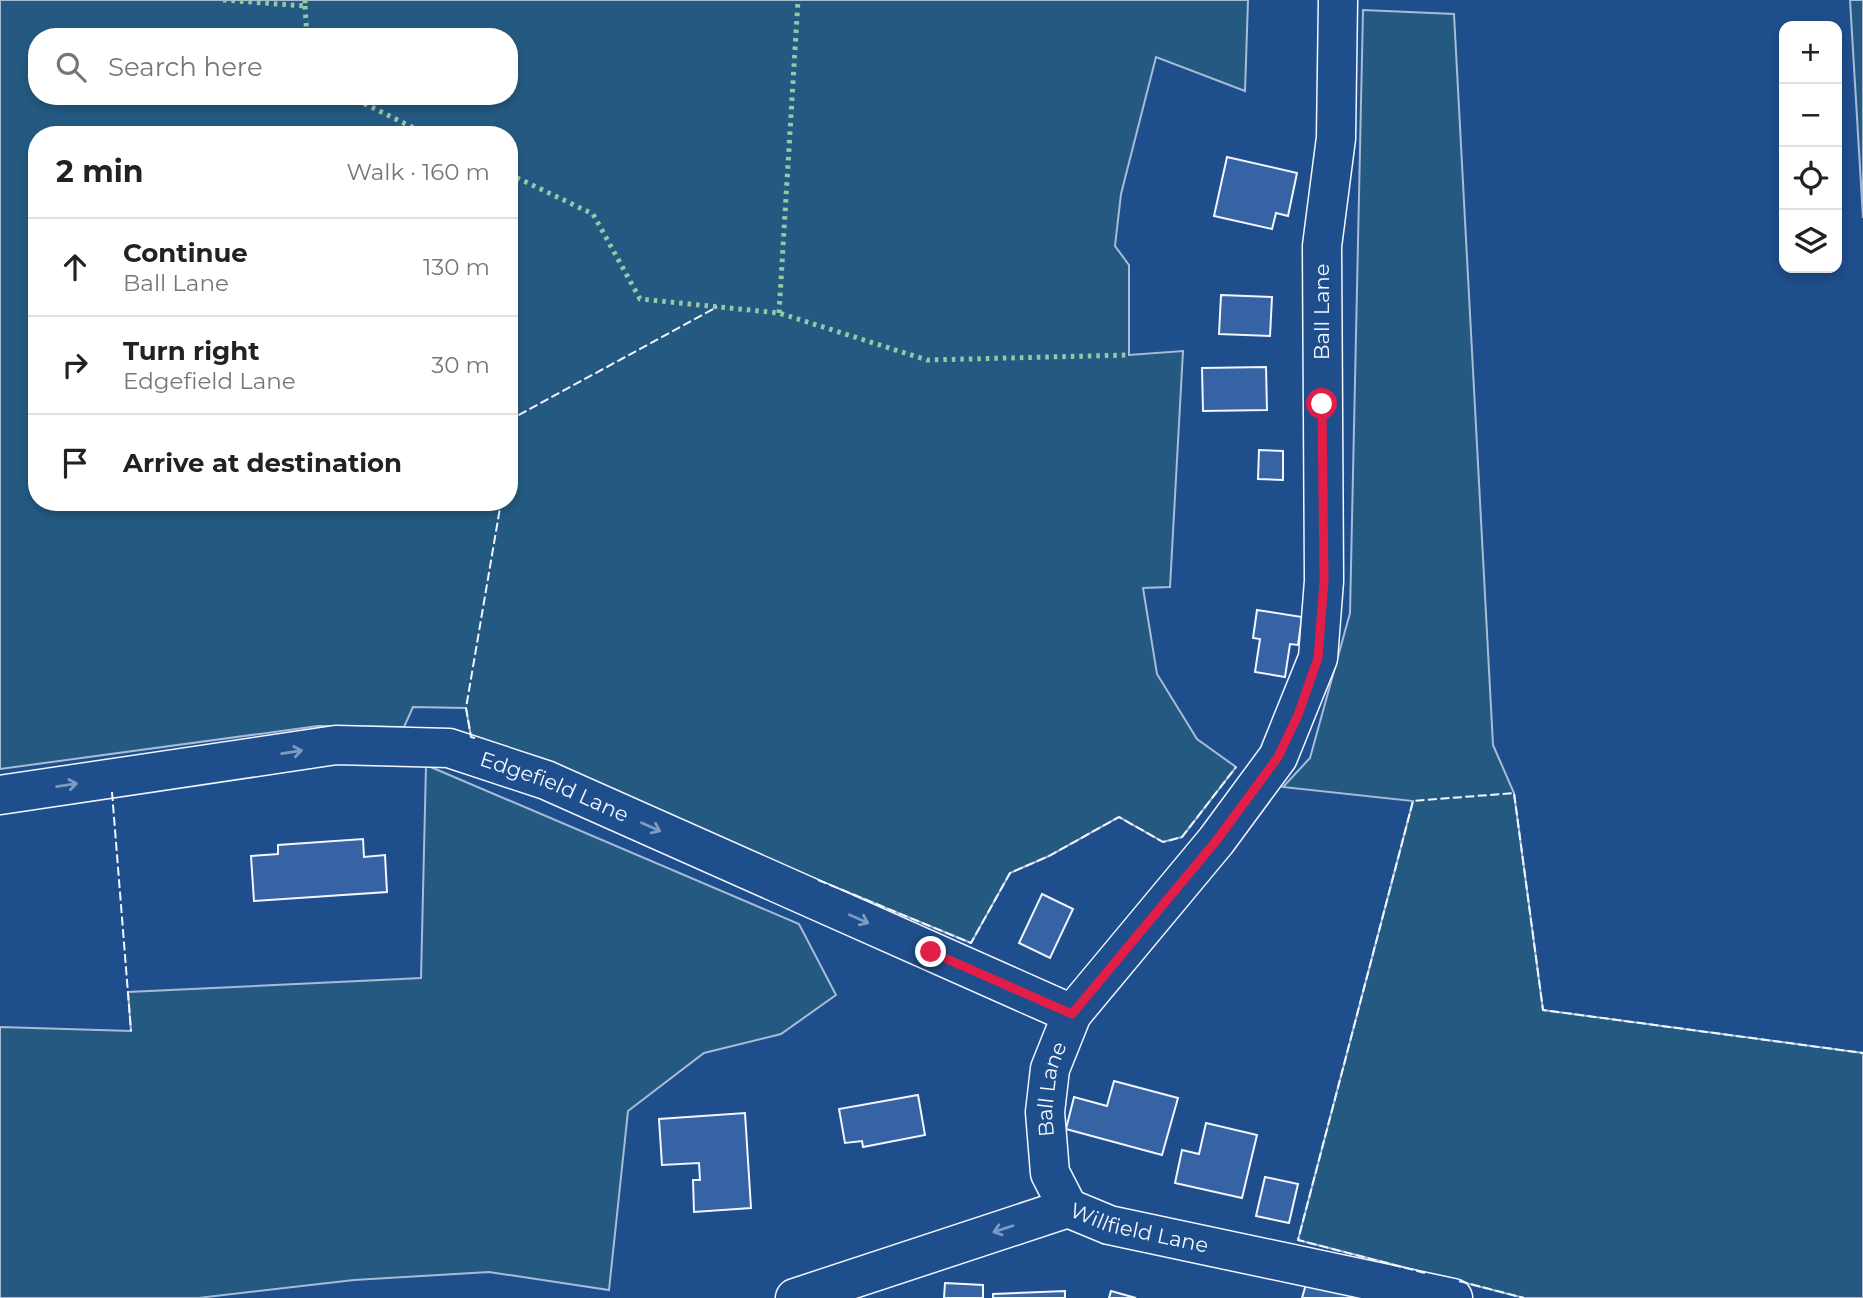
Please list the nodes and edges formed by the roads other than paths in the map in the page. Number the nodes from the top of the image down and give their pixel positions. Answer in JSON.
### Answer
{"nodes":[{"id":1,"x":1338,"y":0,"type":"edge"},
{"id":2,"x":0,"y":795,"type":"edge"},
{"id":3,"x":1072,"y":1014,"type":"junction"},
{"id":4,"x":1068,"y":1208,"type":"junction"},
{"id":5,"x":795,"y":1298,"type":"edge"},
{"id":6,"x":1453,"y":1298,"type":"edge"}],
"edges":[{"from":1,"to":3,"type":"street","name":"Ball Lane"},
{"from":2,"to":3,"type":"street","name":"Edgefield Lane","one_way":true},
{"from":3,"to":4,"type":"street","name":"Ball Lane"},
{"from":4,"to":5,"type":"street","name":"Willfield Lane","one_way":true},
{"from":4,"to":6,"type":"street","name":"Willfield Lane"}]}
